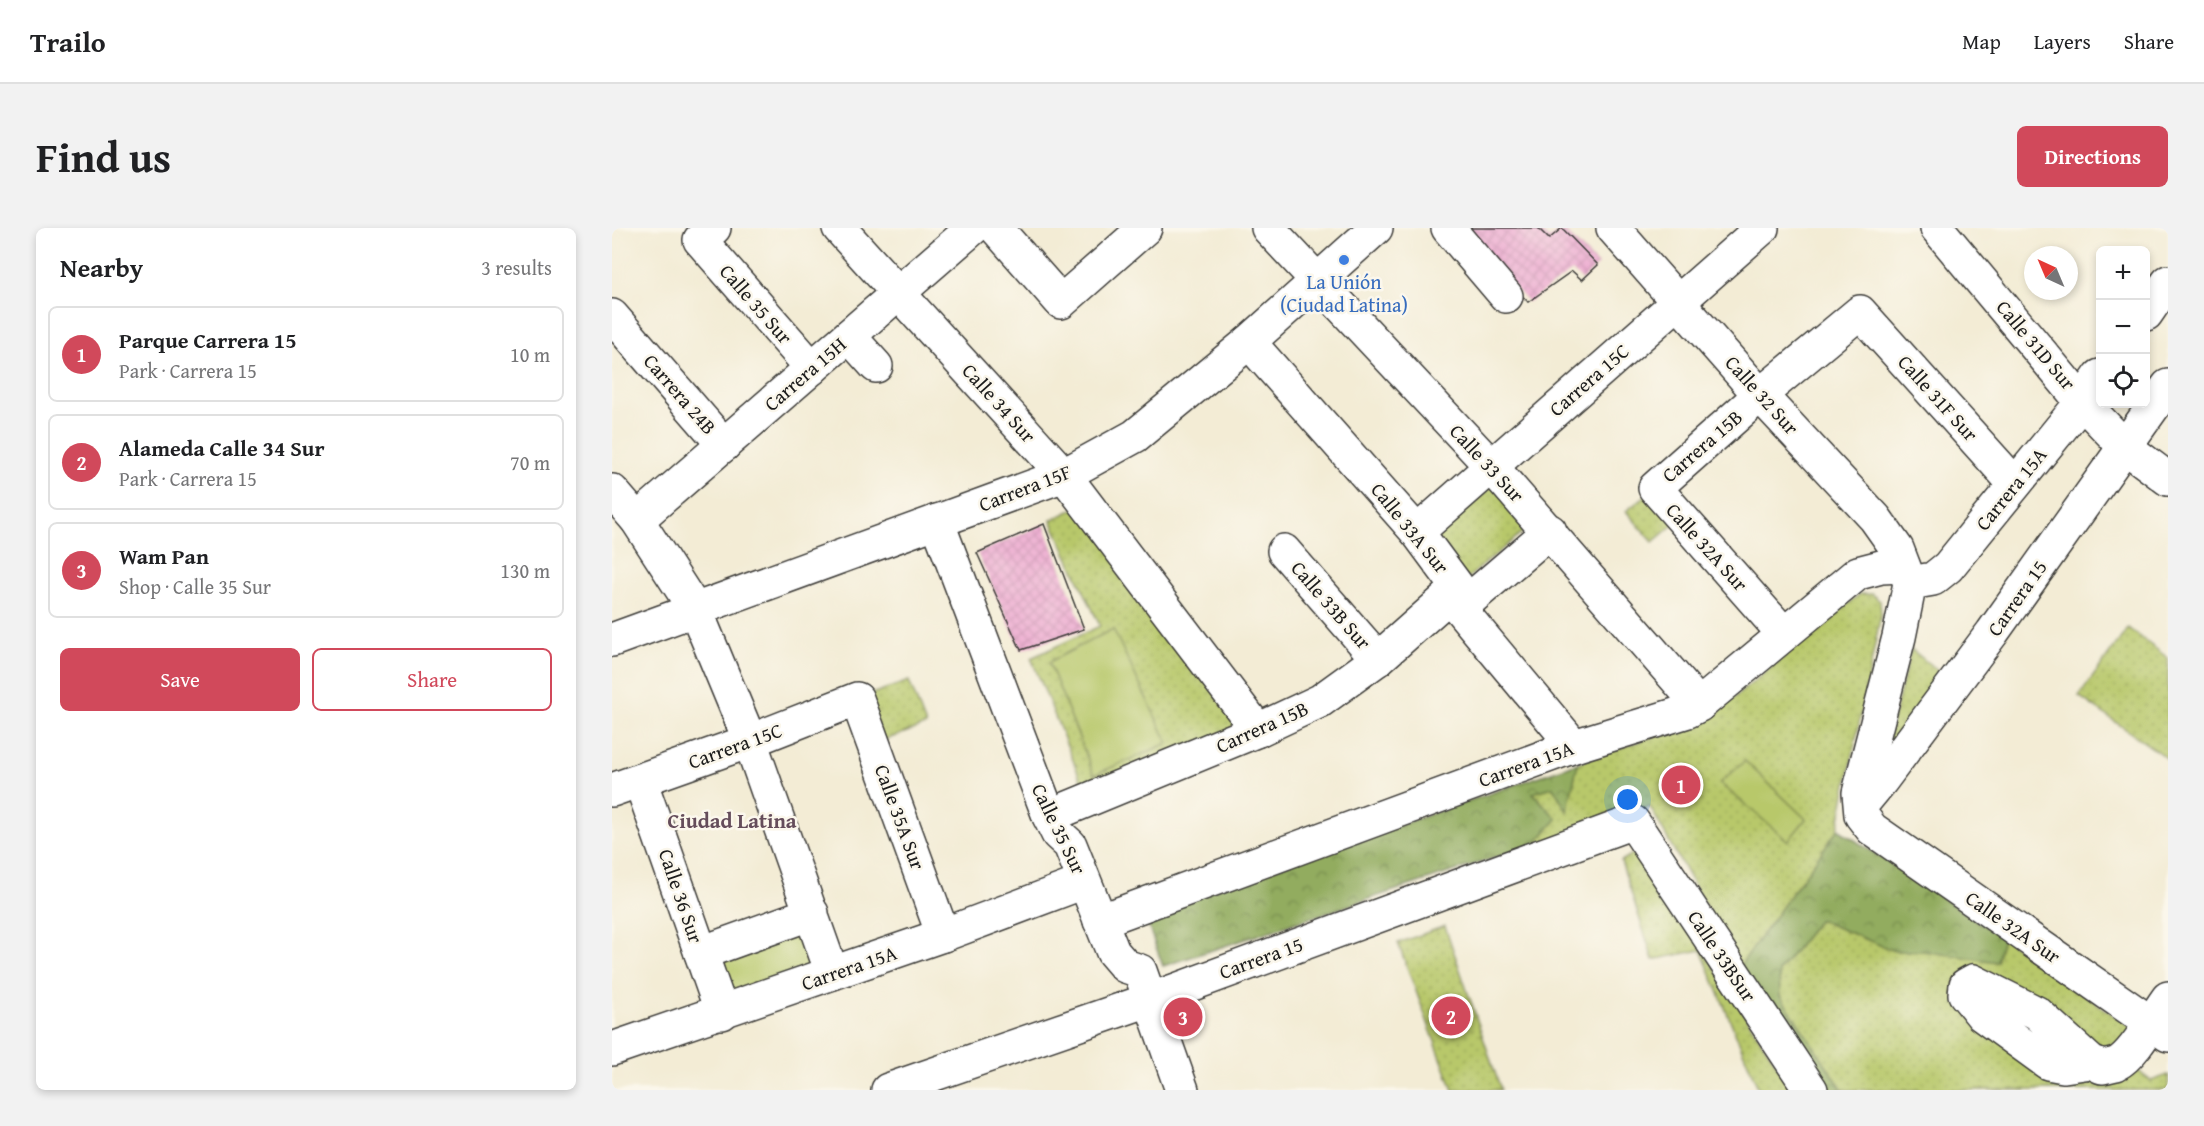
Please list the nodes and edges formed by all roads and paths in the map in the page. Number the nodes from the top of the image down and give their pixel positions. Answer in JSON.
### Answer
{"nodes":[{"id":1,"x":839,"y":228,"type":"edge"},
{"id":2,"x":973,"y":228,"type":"edge"},
{"id":3,"x":996,"y":228,"type":"edge"},
{"id":4,"x":1145,"y":228,"type":"edge"},
{"id":5,"x":1268,"y":228,"type":"edge"},
{"id":6,"x":1376,"y":228,"type":"edge"},
{"id":7,"x":1448,"y":228,"type":"edge"},
{"id":8,"x":1613,"y":228,"type":"edge"},
{"id":9,"x":1762,"y":228,"type":"edge"},
{"id":10,"x":1937,"y":228,"type":"edge"},
{"id":11,"x":707,"y":234,"type":"edge"},
{"id":12,"x":1317,"y":282,"type":"junction"},
{"id":13,"x":2168,"y":282,"type":"edge"},
{"id":14,"x":898,"y":293,"type":"junction"},
{"id":15,"x":1506,"y":296,"type":"dead end"},
{"id":16,"x":1678,"y":302,"type":"junction"},
{"id":17,"x":2150,"y":307,"type":"edge"},
{"id":18,"x":1860,"y":312,"type":"joint"},
{"id":19,"x":612,"y":316,"type":"edge"},
{"id":20,"x":849,"y":336,"type":"junction"},
{"id":21,"x":1249,"y":342,"type":"junction"},
{"id":22,"x":876,"y":366,"type":"dead end"},
{"id":23,"x":812,"y":368,"type":"junction"},
{"id":24,"x":2168,"y":387,"type":"edge"},
{"id":25,"x":2091,"y":389,"type":"edge"},
{"id":26,"x":1761,"y":395,"type":"junction"},
{"id":27,"x":724,"y":445,"type":"junction"},
{"id":28,"x":2124,"y":446,"type":"junction"},
{"id":29,"x":1491,"y":466,"type":"junction"},
{"id":30,"x":1064,"y":475,"type":"junction"},
{"id":31,"x":2168,"y":479,"type":"edge"},
{"id":32,"x":2015,"y":484,"type":"junction"},
{"id":33,"x":1654,"y":488,"type":"joint"},
{"id":34,"x":612,"y":491,"type":"edge"},
{"id":35,"x":637,"y":520,"type":"junction"},
{"id":36,"x":937,"y":521,"type":"junction"},
{"id":37,"x":1550,"y":531,"type":"junction"},
{"id":38,"x":1417,"y":532,"type":"junction"},
{"id":39,"x":1284,"y":551,"type":"dead end"},
{"id":40,"x":1906,"y":575,"type":"junction"},
{"id":41,"x":1454,"y":602,"type":"junction"},
{"id":42,"x":696,"y":611,"type":"junction"},
{"id":43,"x":1784,"y":634,"type":"junction"},
{"id":44,"x":612,"y":640,"type":"edge"},
{"id":45,"x":1378,"y":659,"type":"junction"},
{"id":46,"x":857,"y":699,"type":"joint"},
{"id":47,"x":1699,"y":705,"type":"junction"},
{"id":48,"x":1258,"y":730,"type":"junction"},
{"id":49,"x":750,"y":741,"type":"junction"},
{"id":50,"x":1574,"y":746,"type":"junction"},
{"id":51,"x":626,"y":785,"type":"edge"},
{"id":52,"x":1861,"y":810,"type":"junction"},
{"id":53,"x":1049,"y":816,"type":"junction"},
{"id":54,"x":1633,"y":822,"type":"joint"},
{"id":55,"x":1084,"y":882,"type":"junction"},
{"id":56,"x":812,"y":913,"type":"junction"},
{"id":57,"x":1100,"y":921,"type":"junction"},
{"id":58,"x":943,"y":935,"type":"junction"},
{"id":59,"x":701,"y":953,"type":"junction"},
{"id":60,"x":832,"y":973,"type":"junction"},
{"id":61,"x":1149,"y":999,"type":"junction"},
{"id":62,"x":722,"y":1013,"type":"junction"},
{"id":63,"x":2162,"y":1018,"type":"edge"},
{"id":64,"x":612,"y":1049,"type":"edge"},
{"id":65,"x":2091,"y":1062,"type":"dead end"},
{"id":66,"x":888,"y":1090,"type":"edge"},
{"id":67,"x":1182,"y":1090,"type":"edge"},
{"id":68,"x":1811,"y":1090,"type":"edge"}],
"edges":[{"from":1,"to":14,"type":"street","name":"Calle 34 Sur"},
{"from":2,"to":14,"type":"street","name":"Carrera 15H"},
{"from":3,"to":4,"type":"street"},
{"from":5,"to":12,"type":"street","name":"Calle 33 Sur"},
{"from":6,"to":12,"type":"street","name":"Carrera 15F"},
{"from":7,"to":15,"type":"street"},
{"from":8,"to":16,"type":"street","name":"Calle 32 Sur"},
{"from":9,"to":16,"type":"street","name":"Carrera 15C"},
{"from":10,"to":25,"type":"street","name":"Calle 31D Sur"},
{"from":11,"to":23,"type":"street","name":"Calle 35 Sur"},
{"from":12,"to":21,"type":"street","name":"Carrera 15F"},
{"from":12,"to":29,"type":"street","name":"Calle 33 Sur"},
{"from":13,"to":17,"type":"street"},
{"from":14,"to":20,"type":"street","name":"Carrera 15H"},
{"from":14,"to":30,"type":"street","name":"Calle 34 Sur"},
{"from":16,"to":26,"type":"street","name":"Calle 32 Sur"},
{"from":16,"to":29,"type":"street","name":"Carrera 15C"},
{"from":18,"to":26,"type":"street","name":"Carrera 15B"},
{"from":18,"to":32,"type":"street","name":"Calle 31F Sur"},
{"from":19,"to":27,"type":"street","name":"Carrera 24B"},
{"from":20,"to":22,"type":"street"},
{"from":20,"to":23,"type":"street","name":"Carrera 15H"},
{"from":21,"to":30,"type":"street","name":"Carrera 15F"},
{"from":21,"to":38,"type":"street","name":"Calle 33A Sur"},
{"from":23,"to":27,"type":"street","name":"Carrera 15H"},
{"from":24,"to":28,"type":"street","name":"Carrera 15"},
{"from":25,"to":28,"type":"street","name":"Calle 31D Sur"},
{"from":25,"to":32,"type":"street","name":"Carrera 15A"},
{"from":26,"to":33,"type":"street","name":"Carrera 15B"},
{"from":26,"to":40,"type":"street","name":"Calle 32 Sur"},
{"from":27,"to":35,"type":"street","name":"Carrera 15H"},
{"from":28,"to":31,"type":"street","name":"Calle 31D Sur"},
{"from":28,"to":52,"type":"street","name":"Carrera 15"},
{"from":29,"to":37,"type":"street","name":"Calle 33 Sur"},
{"from":29,"to":38,"type":"street","name":"Carrera 15C"},
{"from":30,"to":36,"type":"street","name":"Carrera 15F"},
{"from":30,"to":48,"type":"street","name":"Calle 34 Sur"},
{"from":32,"to":40,"type":"street","name":"Carrera 15A"},
{"from":33,"to":43,"type":"street","name":"Calle 32A Sur"},
{"from":34,"to":35,"type":"street"},
{"from":35,"to":42,"type":"street"},
{"from":36,"to":42,"type":"street","name":"Carrera 15F"},
{"from":36,"to":53,"type":"street","name":"Calle 35 Sur"},
{"from":37,"to":41,"type":"street","name":"Carrera 15B"},
{"from":37,"to":47,"type":"street","name":"Calle 33 Sur"},
{"from":38,"to":41,"type":"street","name":"Calle 33A Sur"},
{"from":39,"to":45,"type":"street","name":"Calle 33B Sur"},
{"from":40,"to":43,"type":"street","name":"Carrera 15A"},
{"from":40,"to":52,"type":"street"},
{"from":41,"to":45,"type":"street","name":"Carrera 15B"},
{"from":41,"to":50,"type":"street"},
{"from":42,"to":44,"type":"street","name":"Carrera 15F"},
{"from":42,"to":49,"type":"street"},
{"from":43,"to":47,"type":"street","name":"Carrera 15A"},
{"from":45,"to":48,"type":"street","name":"Carrera 15B"},
{"from":46,"to":49,"type":"street","name":"Carrera 15C"},
{"from":46,"to":58,"type":"street","name":"Calle 35A Sur"},
{"from":47,"to":50,"type":"street","name":"Carrera 15A"},
{"from":48,"to":53,"type":"street","name":"Carrera 15B"},
{"from":49,"to":51,"type":"street","name":"Carrera 15C"},
{"from":49,"to":56,"type":"street"},
{"from":50,"to":57,"type":"street","name":"Carrera 15A"},
{"from":51,"to":59,"type":"street","name":"Calle 36 Sur"},
{"from":52,"to":63,"type":"street","name":"Calle 32A Sur"},
{"from":53,"to":55,"type":"street","name":"Calle 35 Sur"},
{"from":54,"to":61,"type":"street","name":"Carrera 15"},
{"from":54,"to":68,"type":"street","name":"Calle 33BSur"},
{"from":55,"to":57,"type":"street","name":"Calle 35 Sur"},
{"from":55,"to":58,"type":"street","name":"Carrera 15A"},
{"from":56,"to":59,"type":"street"},
{"from":56,"to":60,"type":"street"},
{"from":57,"to":61,"type":"street","name":"Calle 35 Sur"},
{"from":58,"to":60,"type":"street","name":"Carrera 15A"},
{"from":59,"to":62,"type":"street","name":"Calle 36 Sur"},
{"from":60,"to":62,"type":"street","name":"Carrera 15A"},
{"from":61,"to":66,"type":"street","name":"Carrera 15"},
{"from":61,"to":67,"type":"street","name":"Calle 35 Sur"},
{"from":62,"to":64,"type":"street","name":"Carrera 15A"},
{"from":63,"to":65,"type":"street"}]}
